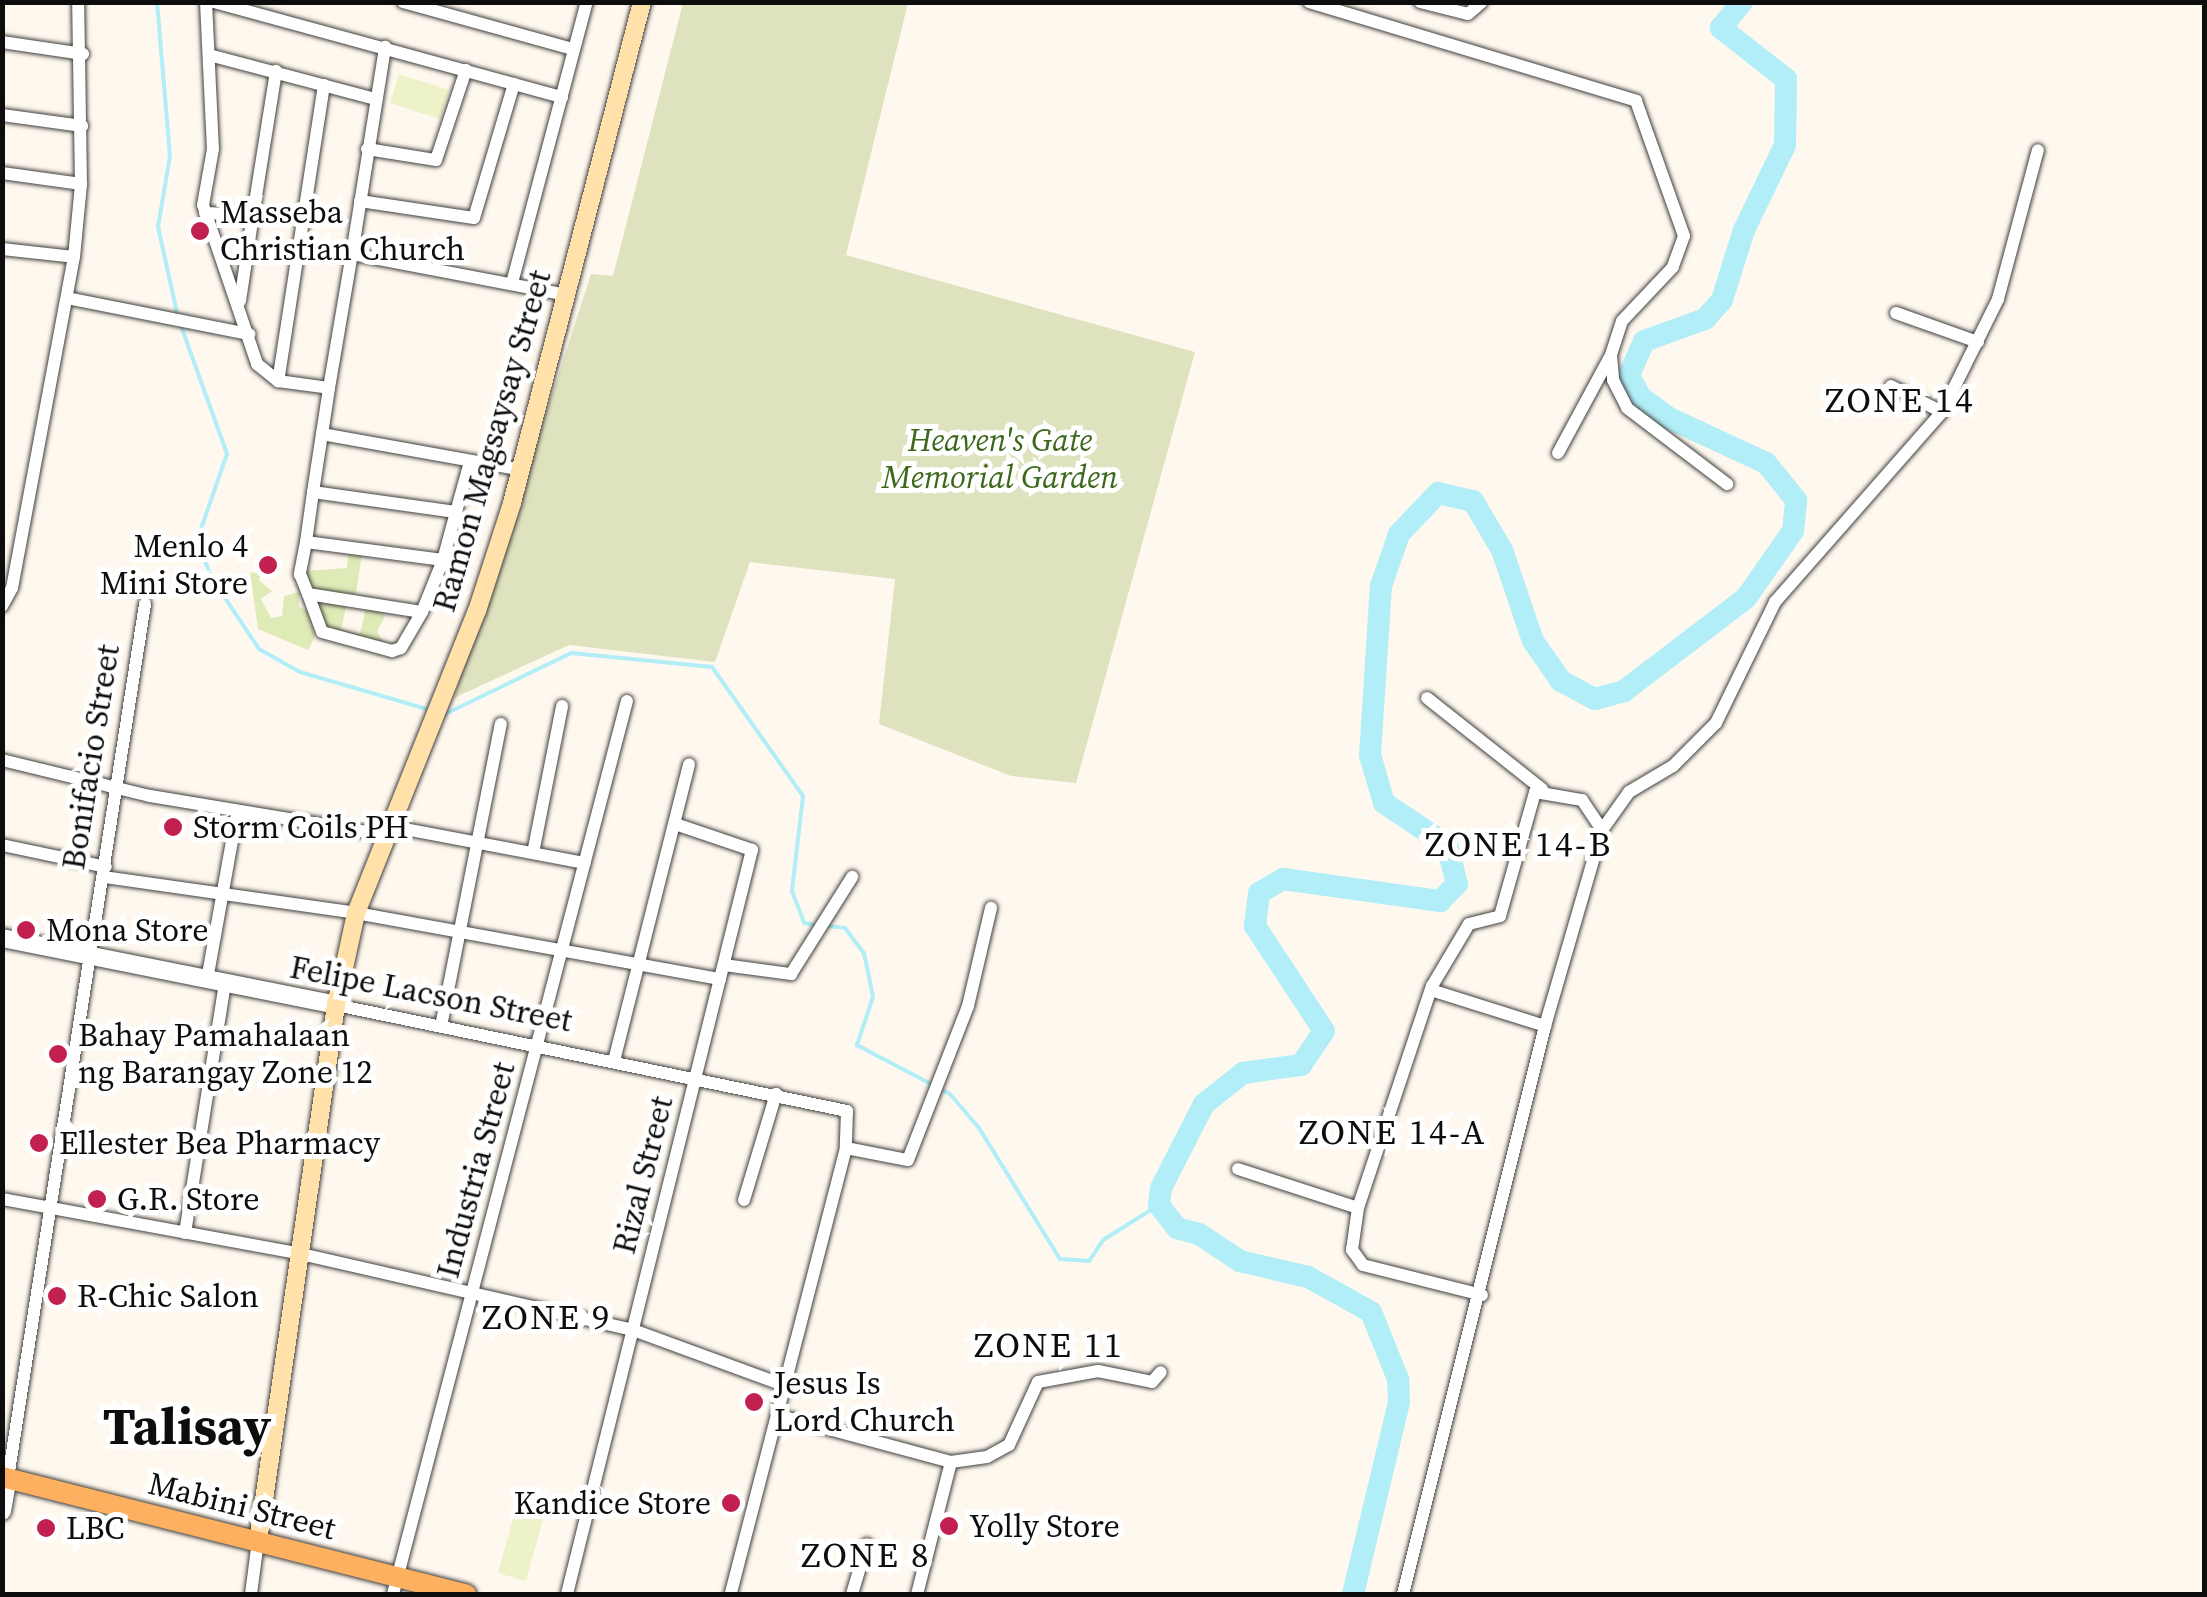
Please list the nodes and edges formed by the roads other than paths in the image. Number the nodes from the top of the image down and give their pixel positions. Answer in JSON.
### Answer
{"nodes":[{"id":1,"x":78,"y":2,"type":"edge"},
{"id":2,"x":206,"y":2,"type":"edge"},
{"id":3,"x":214,"y":2,"type":"edge"},
{"id":4,"x":403,"y":2,"type":"edge"},
{"id":5,"x":587,"y":2,"type":"edge"},
{"id":6,"x":642,"y":2,"type":"edge"},
{"id":7,"x":1309,"y":2,"type":"edge"},
{"id":8,"x":1420,"y":2,"type":"edge"},
{"id":9,"x":1482,"y":2,"type":"edge"},
{"id":10,"x":2,"y":42,"type":"edge"},
{"id":11,"x":385,"y":47,"type":"junction"},
{"id":12,"x":573,"y":49,"type":"junction"},
{"id":13,"x":83,"y":54,"type":"junction"},
{"id":14,"x":209,"y":55,"type":"junction"},
{"id":15,"x":466,"y":70,"type":"junction"},
{"id":16,"x":276,"y":71,"type":"junction"},
{"id":17,"x":514,"y":84,"type":"junction"},
{"id":18,"x":324,"y":85,"type":"junction"},
{"id":19,"x":562,"y":97,"type":"junction"},
{"id":20,"x":375,"y":99,"type":"junction"},
{"id":21,"x":2,"y":115,"type":"edge"},
{"id":22,"x":82,"y":126,"type":"junction"},
{"id":23,"x":367,"y":149,"type":"junction"},
{"id":24,"x":2038,"y":150,"type":"dead end"},
{"id":25,"x":2,"y":173,"type":"edge"},
{"id":26,"x":82,"y":184,"type":"junction"},
{"id":27,"x":360,"y":202,"type":"junction"},
{"id":28,"x":205,"y":214,"type":"junction"},
{"id":29,"x":253,"y":215,"type":"junction"},
{"id":30,"x":2,"y":249,"type":"edge"},
{"id":31,"x":352,"y":254,"type":"junction"},
{"id":32,"x":74,"y":256,"type":"junction"},
{"id":33,"x":512,"y":283,"type":"junction"},
{"id":34,"x":566,"y":295,"type":"junction"},
{"id":35,"x":67,"y":298,"type":"junction"},
{"id":36,"x":240,"y":304,"type":"junction"},
{"id":37,"x":1896,"y":313,"type":"dead end"},
{"id":38,"x":248,"y":334,"type":"junction"},
{"id":39,"x":1978,"y":342,"type":"junction"},
{"id":40,"x":1612,"y":355,"type":"junction"},
{"id":41,"x":278,"y":381,"type":"junction"},
{"id":42,"x":1891,"y":386,"type":"dead end"},
{"id":43,"x":329,"y":388,"type":"junction"},
{"id":44,"x":1942,"y":412,"type":"junction"},
{"id":45,"x":322,"y":434,"type":"junction"},
{"id":46,"x":1558,"y":453,"type":"dead end"},
{"id":47,"x":470,"y":462,"type":"junction"},
{"id":48,"x":522,"y":470,"type":"junction"},
{"id":49,"x":1727,"y":484,"type":"dead end"},
{"id":50,"x":313,"y":492,"type":"junction"},
{"id":51,"x":456,"y":512,"type":"junction"},
{"id":52,"x":306,"y":542,"type":"junction"},
{"id":53,"x":443,"y":560,"type":"junction"},
{"id":54,"x":308,"y":594,"type":"junction"},
{"id":55,"x":145,"y":604,"type":"dead end"},
{"id":56,"x":2,"y":606,"type":"edge"},
{"id":57,"x":422,"y":612,"type":"junction"},
{"id":58,"x":1427,"y":698,"type":"dead end"},
{"id":59,"x":628,"y":700,"type":"dead end"},
{"id":60,"x":562,"y":706,"type":"dead end"},
{"id":61,"x":501,"y":724,"type":"dead end"},
{"id":62,"x":2,"y":760,"type":"edge"},
{"id":63,"x":689,"y":764,"type":"dead end"},
{"id":64,"x":116,"y":788,"type":"junction"},
{"id":65,"x":1542,"y":789,"type":"junction"},
{"id":66,"x":237,"y":812,"type":"junction"},
{"id":67,"x":674,"y":824,"type":"junction"},
{"id":68,"x":387,"y":830,"type":"junction"},
{"id":69,"x":1602,"y":830,"type":"junction"},
{"id":70,"x":478,"y":842,"type":"junction"},
{"id":71,"x":2,"y":845,"type":"edge"},
{"id":72,"x":534,"y":853,"type":"junction"},
{"id":73,"x":585,"y":863,"type":"junction"},
{"id":74,"x":104,"y":872,"type":"junction"},
{"id":75,"x":852,"y":876,"type":"dead end"},
{"id":76,"x":224,"y":896,"type":"junction"},
{"id":77,"x":992,"y":908,"type":"dead end"},
{"id":78,"x":356,"y":912,"type":"junction"},
{"id":79,"x":460,"y":932,"type":"junction"},
{"id":80,"x":2,"y":938,"type":"edge"},
{"id":81,"x":562,"y":950,"type":"junction"},
{"id":82,"x":90,"y":956,"type":"junction"},
{"id":83,"x":640,"y":964,"type":"junction"},
{"id":84,"x":722,"y":972,"type":"junction"},
{"id":85,"x":216,"y":981,"type":"junction"},
{"id":86,"x":1430,"y":990,"type":"junction"},
{"id":87,"x":336,"y":1005,"type":"junction"},
{"id":88,"x":441,"y":1026,"type":"junction"},
{"id":89,"x":1545,"y":1026,"type":"junction"},
{"id":90,"x":537,"y":1046,"type":"junction"},
{"id":91,"x":614,"y":1061,"type":"junction"},
{"id":92,"x":695,"y":1078,"type":"junction"},
{"id":93,"x":776,"y":1094,"type":"junction"},
{"id":94,"x":846,"y":1148,"type":"junction"},
{"id":95,"x":1238,"y":1168,"type":"dead end"},
{"id":96,"x":2,"y":1199,"type":"edge"},
{"id":97,"x":744,"y":1200,"type":"dead end"},
{"id":98,"x":51,"y":1208,"type":"junction"},
{"id":99,"x":1358,"y":1208,"type":"junction"},
{"id":100,"x":185,"y":1233,"type":"junction"},
{"id":101,"x":301,"y":1254,"type":"junction"},
{"id":102,"x":472,"y":1293,"type":"junction"},
{"id":103,"x":1482,"y":1295,"type":"junction"},
{"id":104,"x":633,"y":1330,"type":"junction"},
{"id":105,"x":1161,"y":1372,"type":"dead end"},
{"id":106,"x":786,"y":1386,"type":"junction"},
{"id":107,"x":777,"y":1415,"type":"junction"},
{"id":108,"x":951,"y":1462,"type":"junction"},
{"id":109,"x":6,"y":1478,"type":"edge"},
{"id":110,"x":2,"y":1511,"type":"edge"},
{"id":111,"x":258,"y":1541,"type":"junction"},
{"id":112,"x":868,"y":1544,"type":"dead end"},
{"id":113,"x":396,"y":1586,"type":"edge"},
{"id":114,"x":251,"y":1594,"type":"edge"},
{"id":115,"x":466,"y":1594,"type":"edge"},
{"id":116,"x":566,"y":1594,"type":"edge"},
{"id":117,"x":731,"y":1594,"type":"edge"},
{"id":118,"x":852,"y":1594,"type":"edge"},
{"id":119,"x":917,"y":1594,"type":"edge"},
{"id":120,"x":1403,"y":1594,"type":"edge"}],
"edges":[{"from":1,"to":13,"type":"street"},
{"from":2,"to":14,"type":"street"},
{"from":3,"to":11,"type":"street"},
{"from":4,"to":12,"type":"street"},
{"from":5,"to":12,"type":"street"},
{"from":6,"to":34,"type":"main road","name":"Ramon Magsaysay Street"},
{"from":7,"to":40,"type":"street"},
{"from":8,"to":9,"type":"street"},
{"from":10,"to":13,"type":"street"},
{"from":11,"to":15,"type":"street"},
{"from":11,"to":20,"type":"street"},
{"from":12,"to":19,"type":"street"},
{"from":13,"to":22,"type":"street"},
{"from":14,"to":16,"type":"street"},
{"from":14,"to":28,"type":"street"},
{"from":15,"to":17,"type":"street"},
{"from":15,"to":23,"type":"street"},
{"from":16,"to":18,"type":"street"},
{"from":16,"to":29,"type":"street"},
{"from":17,"to":19,"type":"street"},
{"from":17,"to":27,"type":"street"},
{"from":18,"to":20,"type":"street"},
{"from":18,"to":41,"type":"street"},
{"from":19,"to":33,"type":"street"},
{"from":20,"to":23,"type":"street"},
{"from":21,"to":22,"type":"street"},
{"from":22,"to":26,"type":"street"},
{"from":23,"to":27,"type":"street"},
{"from":24,"to":39,"type":"street"},
{"from":25,"to":26,"type":"street"},
{"from":26,"to":32,"type":"street"},
{"from":27,"to":31,"type":"street"},
{"from":28,"to":29,"type":"street"},
{"from":28,"to":36,"type":"street"},
{"from":29,"to":36,"type":"street"},
{"from":30,"to":32,"type":"street"},
{"from":31,"to":33,"type":"street"},
{"from":31,"to":43,"type":"street"},
{"from":32,"to":35,"type":"street"},
{"from":33,"to":34,"type":"street"},
{"from":34,"to":48,"type":"main road","name":"Ramon Magsaysay Street"},
{"from":35,"to":38,"type":"street"},
{"from":35,"to":56,"type":"street"},
{"from":36,"to":38,"type":"street"},
{"from":37,"to":39,"type":"street"},
{"from":38,"to":41,"type":"street"},
{"from":39,"to":44,"type":"street"},
{"from":40,"to":46,"type":"street"},
{"from":40,"to":49,"type":"street"},
{"from":41,"to":43,"type":"street"},
{"from":42,"to":44,"type":"street"},
{"from":43,"to":45,"type":"street"},
{"from":44,"to":69,"type":"street"},
{"from":45,"to":47,"type":"street"},
{"from":45,"to":50,"type":"street"},
{"from":47,"to":48,"type":"street"},
{"from":47,"to":51,"type":"street"},
{"from":48,"to":68,"type":"main road","name":"Ramon Magsaysay Street"},
{"from":50,"to":51,"type":"street"},
{"from":50,"to":52,"type":"street"},
{"from":51,"to":53,"type":"street"},
{"from":52,"to":53,"type":"street"},
{"from":52,"to":54,"type":"street"},
{"from":53,"to":57,"type":"street"},
{"from":54,"to":57,"type":"street"},
{"from":54,"to":57,"type":"street"},
{"from":55,"to":64,"type":"street","name":"Bonifacio Street"},
{"from":58,"to":65,"type":"street"},
{"from":59,"to":73,"type":"street","name":"Industria Street"},
{"from":60,"to":72,"type":"street"},
{"from":61,"to":70,"type":"street"},
{"from":62,"to":64,"type":"street"},
{"from":63,"to":67,"type":"street"},
{"from":64,"to":66,"type":"street"},
{"from":64,"to":74,"type":"street","name":"Bonifacio Street"},
{"from":65,"to":69,"type":"street"},
{"from":65,"to":86,"type":"street"},
{"from":66,"to":68,"type":"street"},
{"from":66,"to":76,"type":"street"},
{"from":67,"to":83,"type":"street"},
{"from":67,"to":84,"type":"street","name":"Rizal Street"},
{"from":68,"to":70,"type":"street"},
{"from":68,"to":78,"type":"main road","name":"Ramon Magsaysay Street"},
{"from":69,"to":89,"type":"street"},
{"from":70,"to":72,"type":"street"},
{"from":70,"to":79,"type":"street"},
{"from":71,"to":74,"type":"street"},
{"from":72,"to":73,"type":"street"},
{"from":73,"to":81,"type":"street","name":"Industria Street"},
{"from":74,"to":76,"type":"street"},
{"from":74,"to":82,"type":"street","name":"Bonifacio Street"},
{"from":75,"to":84,"type":"street"},
{"from":76,"to":78,"type":"street"},
{"from":76,"to":85,"type":"street"},
{"from":77,"to":94,"type":"street"},
{"from":78,"to":79,"type":"street"},
{"from":78,"to":87,"type":"main road","name":"Ramon Magsaysay Street"},
{"from":79,"to":81,"type":"street"},
{"from":79,"to":88,"type":"street"},
{"from":80,"to":82,"type":"street","name":"Felipe Lacson Street"},
{"from":81,"to":83,"type":"street"},
{"from":81,"to":90,"type":"street","name":"Industria Street"},
{"from":82,"to":85,"type":"street","name":"Felipe Lacson Street"},
{"from":82,"to":98,"type":"street","name":"Bonifacio Street"},
{"from":83,"to":84,"type":"street"},
{"from":83,"to":91,"type":"street"},
{"from":84,"to":92,"type":"street","name":"Rizal Street"},
{"from":85,"to":87,"type":"street","name":"Felipe Lacson Street"},
{"from":85,"to":100,"type":"street"},
{"from":86,"to":89,"type":"street"},
{"from":86,"to":99,"type":"street"},
{"from":87,"to":88,"type":"street","name":"Felipe Lacson Street"},
{"from":87,"to":101,"type":"main road","name":"Ramon Magsaysay Street"},
{"from":88,"to":90,"type":"street","name":"Felipe Lacson Street"},
{"from":89,"to":103,"type":"street"},
{"from":90,"to":91,"type":"street","name":"Felipe Lacson Street"},
{"from":90,"to":102,"type":"street","name":"Industria Street"},
{"from":91,"to":92,"type":"street","name":"Felipe Lacson Street"},
{"from":92,"to":93,"type":"street","name":"Felipe Lacson Street"},
{"from":92,"to":104,"type":"street","name":"Rizal Street"},
{"from":93,"to":94,"type":"street","name":"Felipe Lacson Street"},
{"from":93,"to":97,"type":"street"},
{"from":94,"to":106,"type":"street"},
{"from":95,"to":99,"type":"street"},
{"from":96,"to":98,"type":"street"},
{"from":98,"to":100,"type":"street"},
{"from":98,"to":109,"type":"street","name":"Bonifacio Street"},
{"from":99,"to":103,"type":"street"},
{"from":100,"to":101,"type":"street"},
{"from":101,"to":102,"type":"street"},
{"from":101,"to":111,"type":"main road","name":"Ramon Magsaysay Street"},
{"from":102,"to":104,"type":"street"},
{"from":102,"to":113,"type":"street","name":"Industria Street"},
{"from":103,"to":120,"type":"street"},
{"from":104,"to":106,"type":"street"},
{"from":104,"to":116,"type":"street","name":"Rizal Street"},
{"from":105,"to":108,"type":"street"},
{"from":106,"to":107,"type":"street"},
{"from":107,"to":108,"type":"street"},
{"from":107,"to":117,"type":"street"},
{"from":108,"to":119,"type":"street"},
{"from":109,"to":110,"type":"street","name":"Bonifacio Street"},
{"from":109,"to":111,"type":"main road","name":"Mabini Street"},
{"from":111,"to":113,"type":"main road","name":"Mabini Street"},
{"from":111,"to":114,"type":"street","name":"Ramon Magsaysay Street"},
{"from":112,"to":118,"type":"street"},
{"from":113,"to":115,"type":"main road","name":"Mabini Street"}]}
